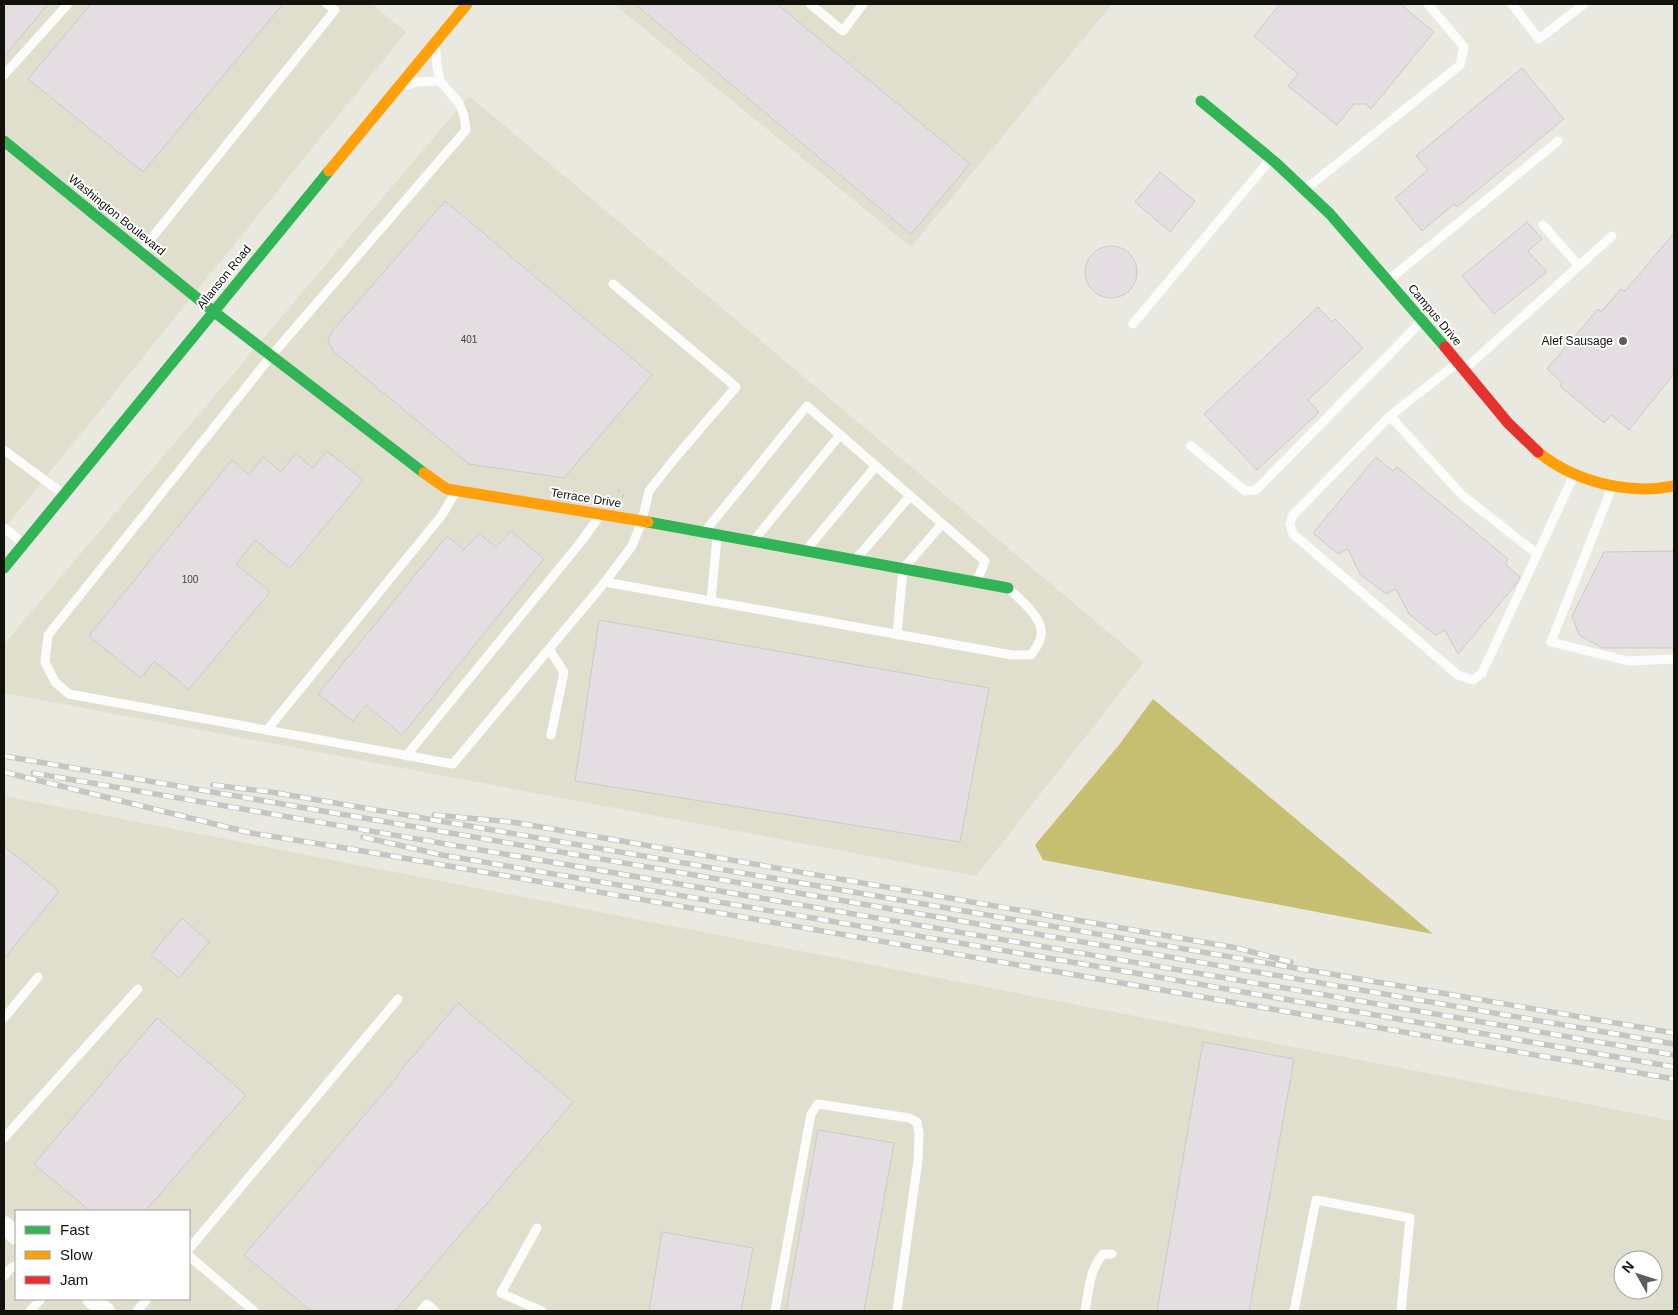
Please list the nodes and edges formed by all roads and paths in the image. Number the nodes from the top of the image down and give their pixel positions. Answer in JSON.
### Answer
{"nodes":[{"id":1,"x":68,"y":4,"type":"edge"},
{"id":2,"x":327,"y":4,"type":"edge"},
{"id":3,"x":467,"y":4,"type":"edge"},
{"id":4,"x":810,"y":4,"type":"edge"},
{"id":5,"x":863,"y":4,"type":"edge"},
{"id":6,"x":1428,"y":4,"type":"edge"},
{"id":7,"x":1512,"y":4,"type":"edge"},
{"id":8,"x":1584,"y":4,"type":"edge"},
{"id":9,"x":435,"y":42,"type":"junction"},
{"id":10,"x":4,"y":75,"type":"edge"},
{"id":11,"x":440,"y":81,"type":"junction"},
{"id":12,"x":397,"y":89,"type":"junction"},
{"id":13,"x":1201,"y":100,"type":"dead end"},
{"id":14,"x":4,"y":141,"type":"edge"},
{"id":15,"x":1558,"y":141,"type":"dead end"},
{"id":16,"x":1271,"y":158,"type":"junction"},
{"id":17,"x":1305,"y":190,"type":"junction"},
{"id":18,"x":1542,"y":225,"type":"dead end"},
{"id":19,"x":1612,"y":236,"type":"dead end"},
{"id":20,"x":140,"y":252,"type":"junction"},
{"id":21,"x":1579,"y":266,"type":"junction"},
{"id":22,"x":1388,"y":281,"type":"junction"},
{"id":23,"x":613,"y":284,"type":"dead end"},
{"id":24,"x":213,"y":311,"type":"junction"},
{"id":25,"x":1422,"y":320,"type":"junction"},
{"id":26,"x":1133,"y":324,"type":"dead end"},
{"id":27,"x":272,"y":355,"type":"junction"},
{"id":28,"x":1461,"y":366,"type":"junction"},
{"id":29,"x":1390,"y":416,"type":"junction"},
{"id":30,"x":840,"y":435,"type":"junction"},
{"id":31,"x":1191,"y":446,"type":"dead end"},
{"id":32,"x":4,"y":450,"type":"edge"},
{"id":33,"x":876,"y":466,"type":"junction"},
{"id":34,"x":1575,"y":473,"type":"junction"},
{"id":35,"x":1613,"y":485,"type":"junction"},
{"id":36,"x":1674,"y":486,"type":"edge"},
{"id":37,"x":457,"y":490,"type":"junction"},
{"id":38,"x":618,"y":490,"type":"dead end"},
{"id":39,"x":64,"y":494,"type":"junction"},
{"id":40,"x":910,"y":496,"type":"junction"},
{"id":41,"x":625,"y":498,"type":"dead end"},
{"id":42,"x":601,"y":514,"type":"junction"},
{"id":43,"x":642,"y":521,"type":"junction"},
{"id":44,"x":942,"y":524,"type":"junction"},
{"id":45,"x":4,"y":528,"type":"edge"},
{"id":46,"x":704,"y":532,"type":"junction"},
{"id":47,"x":717,"y":535,"type":"junction"},
{"id":48,"x":753,"y":541,"type":"junction"},
{"id":49,"x":24,"y":544,"type":"junction"},
{"id":50,"x":805,"y":551,"type":"junction"},
{"id":51,"x":1537,"y":554,"type":"junction"},
{"id":52,"x":856,"y":560,"type":"junction"},
{"id":53,"x":4,"y":568,"type":"edge"},
{"id":54,"x":903,"y":569,"type":"junction"},
{"id":55,"x":605,"y":582,"type":"junction"},
{"id":56,"x":976,"y":582,"type":"junction"},
{"id":57,"x":1008,"y":588,"type":"joint"},
{"id":58,"x":711,"y":601,"type":"junction"},
{"id":59,"x":897,"y":635,"type":"junction"},
{"id":60,"x":549,"y":649,"type":"junction"},
{"id":61,"x":1674,"y":659,"type":"edge"},
{"id":62,"x":267,"y":730,"type":"junction"},
{"id":63,"x":550,"y":734,"type":"dead end"},
{"id":64,"x":406,"y":756,"type":"junction"},
{"id":65,"x":38,"y":977,"type":"dead end"},
{"id":66,"x":138,"y":989,"type":"dead end"},
{"id":67,"x":398,"y":999,"type":"dead end"},
{"id":68,"x":4,"y":1018,"type":"edge"},
{"id":69,"x":4,"y":1138,"type":"edge"},
{"id":70,"x":4,"y":1225,"type":"edge"},
{"id":71,"x":537,"y":1228,"type":"dead end"},
{"id":72,"x":15,"y":1235,"type":"edge"},
{"id":73,"x":190,"y":1248,"type":"edge"},
{"id":74,"x":1112,"y":1254,"type":"dead end"},
{"id":75,"x":190,"y":1257,"type":"edge"},
{"id":76,"x":15,"y":1266,"type":"edge"},
{"id":77,"x":4,"y":1276,"type":"edge"},
{"id":78,"x":40,"y":1300,"type":"edge"},
{"id":79,"x":92,"y":1300,"type":"edge"},
{"id":80,"x":146,"y":1300,"type":"edge"},
{"id":81,"x":30,"y":1311,"type":"edge"},
{"id":82,"x":106,"y":1311,"type":"edge"},
{"id":83,"x":137,"y":1311,"type":"edge"},
{"id":84,"x":254,"y":1311,"type":"edge"},
{"id":85,"x":421,"y":1311,"type":"edge"},
{"id":86,"x":435,"y":1311,"type":"edge"},
{"id":87,"x":542,"y":1311,"type":"edge"},
{"id":88,"x":775,"y":1311,"type":"edge"},
{"id":89,"x":897,"y":1311,"type":"edge"},
{"id":90,"x":1085,"y":1311,"type":"edge"},
{"id":91,"x":1294,"y":1311,"type":"edge"},
{"id":92,"x":1401,"y":1311,"type":"edge"}],
"edges":[{"from":1,"to":10,"type":"lane"},
{"from":2,"to":20,"type":"lane"},
{"from":3,"to":9,"type":"street","name":"Allanson Road"},
{"from":4,"to":5,"type":"lane"},
{"from":6,"to":17,"type":"lane"},
{"from":7,"to":8,"type":"lane"},
{"from":9,"to":11,"type":"lane"},
{"from":9,"to":12,"type":"street","name":"Allanson Road"},
{"from":11,"to":12,"type":"lane"},
{"from":11,"to":27,"type":"lane"},
{"from":12,"to":24,"type":"street","name":"Allanson Road"},
{"from":13,"to":16,"type":"street","name":"Campus Drive"},
{"from":14,"to":20,"type":"street","name":"Washington Boulevard"},
{"from":15,"to":22,"type":"lane"},
{"from":16,"to":17,"type":"street","name":"Campus Drive"},
{"from":16,"to":26,"type":"lane"},
{"from":17,"to":22,"type":"street","name":"Campus Drive"},
{"from":18,"to":21,"type":"lane"},
{"from":19,"to":21,"type":"lane"},
{"from":20,"to":24,"type":"street","name":"Washington Boulevard"},
{"from":21,"to":28,"type":"lane"},
{"from":22,"to":25,"type":"street","name":"Campus Drive"},
{"from":23,"to":43,"type":"lane"},
{"from":24,"to":27,"type":"street","name":"Terrace Drive"},
{"from":24,"to":39,"type":"street","name":"Allanson Road"},
{"from":25,"to":28,"type":"street","name":"Campus Drive"},
{"from":25,"to":31,"type":"lane"},
{"from":27,"to":37,"type":"street","name":"Terrace Drive"},
{"from":27,"to":62,"type":"lane"},
{"from":28,"to":29,"type":"lane"},
{"from":28,"to":34,"type":"street","name":"Campus Drive"},
{"from":29,"to":51,"type":"lane"},
{"from":29,"to":51,"type":"lane"},
{"from":30,"to":33,"type":"lane"},
{"from":30,"to":46,"type":"lane"},
{"from":30,"to":48,"type":"lane"},
{"from":32,"to":39,"type":"lane"},
{"from":33,"to":40,"type":"lane"},
{"from":33,"to":50,"type":"lane"},
{"from":34,"to":35,"type":"street","name":"Campus Drive"},
{"from":34,"to":51,"type":"lane"},
{"from":35,"to":36,"type":"street","name":"Campus Drive"},
{"from":35,"to":61,"type":"lane"},
{"from":37,"to":42,"type":"street","name":"Terrace Drive"},
{"from":37,"to":62,"type":"lane"},
{"from":38,"to":41,"type":"path"},
{"from":39,"to":49,"type":"street","name":"Allanson Road"},
{"from":40,"to":44,"type":"lane"},
{"from":40,"to":52,"type":"lane"},
{"from":42,"to":43,"type":"street","name":"Terrace Drive"},
{"from":42,"to":64,"type":"lane"},
{"from":43,"to":46,"type":"street","name":"Terrace Drive"},
{"from":43,"to":55,"type":"lane"},
{"from":44,"to":54,"type":"lane"},
{"from":44,"to":56,"type":"lane"},
{"from":45,"to":49,"type":"lane"},
{"from":46,"to":47,"type":"street","name":"Terrace Drive"},
{"from":47,"to":48,"type":"street","name":"Terrace Drive"},
{"from":47,"to":58,"type":"lane"},
{"from":48,"to":50,"type":"street","name":"Terrace Drive"},
{"from":49,"to":53,"type":"street","name":"Allanson Road"},
{"from":50,"to":52,"type":"street","name":"Terrace Drive"},
{"from":52,"to":54,"type":"street","name":"Terrace Drive"},
{"from":54,"to":56,"type":"street","name":"Terrace Drive"},
{"from":54,"to":59,"type":"lane"},
{"from":55,"to":58,"type":"lane"},
{"from":55,"to":60,"type":"lane"},
{"from":56,"to":57,"type":"street","name":"Terrace Drive"},
{"from":57,"to":59,"type":"lane"},
{"from":58,"to":59,"type":"lane"},
{"from":60,"to":63,"type":"lane"},
{"from":60,"to":64,"type":"lane"},
{"from":62,"to":64,"type":"lane"},
{"from":65,"to":68,"type":"lane"},
{"from":66,"to":69,"type":"lane"},
{"from":67,"to":73,"type":"lane"},
{"from":70,"to":72,"type":"street"},
{"from":71,"to":87,"type":"lane"},
{"from":74,"to":90,"type":"lane"},
{"from":75,"to":84,"type":"lane"},
{"from":76,"to":77,"type":"lane"},
{"from":78,"to":81,"type":"lane"},
{"from":79,"to":82,"type":"street"},
{"from":80,"to":83,"type":"lane"},
{"from":85,"to":86,"type":"lane"},
{"from":88,"to":89,"type":"lane"},
{"from":91,"to":92,"type":"lane"}]}
